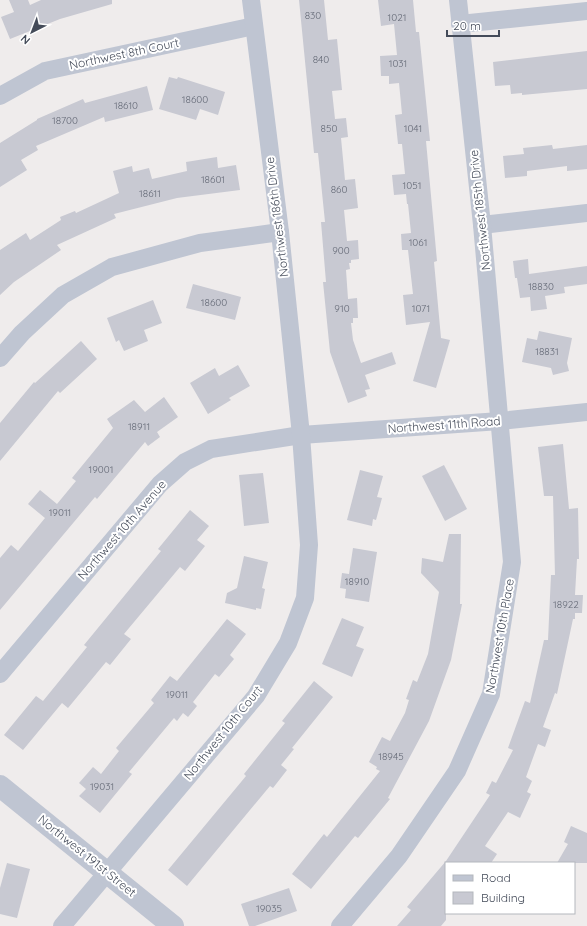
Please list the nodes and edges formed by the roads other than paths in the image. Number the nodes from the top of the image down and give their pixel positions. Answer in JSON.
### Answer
{"nodes":[{"id":1,"x":251,"y":0,"type":"edge"},
{"id":2,"x":458,"y":0,"type":"edge"},
{"id":3,"x":587,"y":11,"type":"edge"},
{"id":4,"x":460,"y":24,"type":"junction"},
{"id":5,"x":254,"y":26,"type":"junction"},
{"id":6,"x":0,"y":96,"type":"edge"},
{"id":7,"x":587,"y":213,"type":"edge"},
{"id":8,"x":482,"y":225,"type":"junction"},
{"id":9,"x":280,"y":232,"type":"junction"},
{"id":10,"x":0,"y":358,"type":"edge"},
{"id":11,"x":587,"y":412,"type":"edge"},
{"id":12,"x":500,"y":421,"type":"junction"},
{"id":13,"x":301,"y":435,"type":"junction"},
{"id":14,"x":0,"y":674,"type":"edge"},
{"id":15,"x":0,"y":786,"type":"edge"},
{"id":16,"x":107,"y":872,"type":"junction"},
{"id":17,"x":62,"y":926,"type":"edge"},
{"id":18,"x":173,"y":926,"type":"edge"},
{"id":19,"x":340,"y":926,"type":"edge"}],
"edges":[{"from":1,"to":5,"type":"street","name":"Northwest 186th Drive"},
{"from":2,"to":4,"type":"street","name":"Northwest 185th Drive"},
{"from":3,"to":4,"type":"street"},
{"from":4,"to":8,"type":"street","name":"Northwest 185th Drive"},
{"from":5,"to":6,"type":"street","name":"Northwest 8th Court"},
{"from":5,"to":9,"type":"street","name":"Northwest 186th Drive"},
{"from":7,"to":8,"type":"street"},
{"from":8,"to":12,"type":"street","name":"Northwest 185th Drive"},
{"from":9,"to":10,"type":"street"},
{"from":9,"to":13,"type":"street","name":"Northwest 186th Drive"},
{"from":11,"to":12,"type":"street","name":"Northwest 11th Road"},
{"from":12,"to":13,"type":"street","name":"Northwest 11th Road"},
{"from":12,"to":19,"type":"street","name":"Northwest 10th Place"},
{"from":13,"to":14,"type":"street","name":"Northwest 10th Avenue"},
{"from":13,"to":16,"type":"street","name":"Northwest 10th Court"},
{"from":15,"to":16,"type":"street","name":"Northwest 191st Street"},
{"from":16,"to":17,"type":"street","name":"Northwest 10th Court"},
{"from":16,"to":18,"type":"street","name":"Northwest 191st Street"}]}
